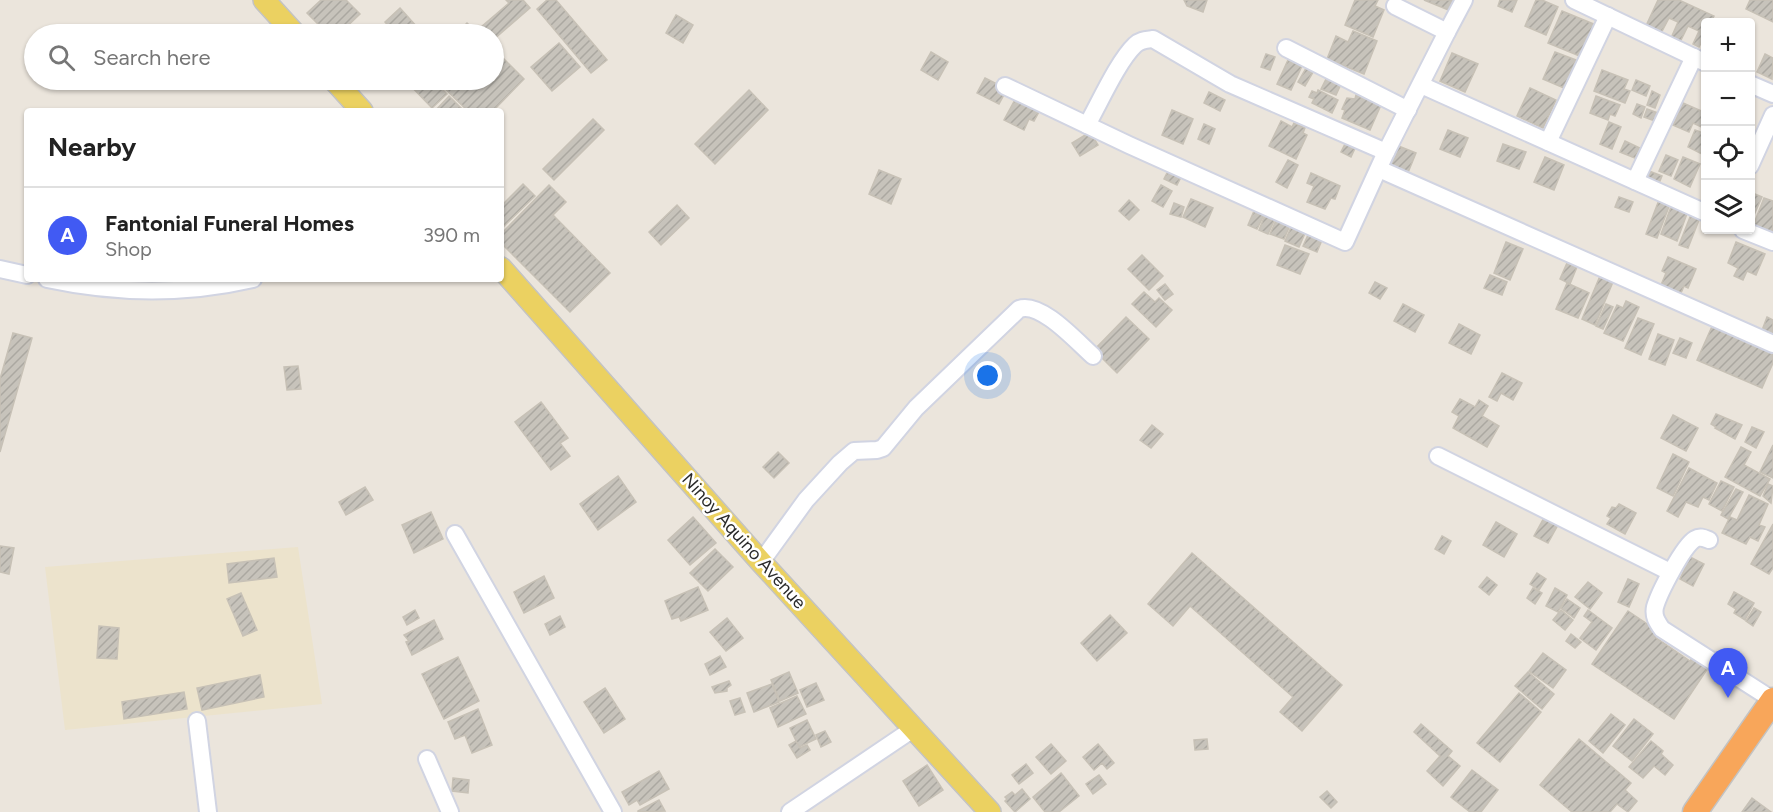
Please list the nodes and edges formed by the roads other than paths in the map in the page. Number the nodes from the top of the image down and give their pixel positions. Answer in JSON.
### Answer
{"nodes":[{"id":1,"x":264,"y":0,"type":"edge"},
{"id":2,"x":1464,"y":0,"type":"edge"},
{"id":3,"x":1574,"y":0,"type":"edge"},
{"id":4,"x":1395,"y":6,"type":"dead end"},
{"id":5,"x":1608,"y":16,"type":"junction"},
{"id":6,"x":286,"y":24,"type":"edge"},
{"id":7,"x":1447,"y":32,"type":"junction"},
{"id":8,"x":1286,"y":48,"type":"dead end"},
{"id":9,"x":1700,"y":60,"type":"edge"},
{"id":10,"x":1420,"y":85,"type":"junction"},
{"id":11,"x":1005,"y":86,"type":"dead end"},
{"id":12,"x":1755,"y":86,"type":"edge"},
{"id":13,"x":343,"y":90,"type":"edge"},
{"id":14,"x":1773,"y":94,"type":"edge"},
{"id":15,"x":359,"y":108,"type":"edge"},
{"id":16,"x":1408,"y":110,"type":"junction"},
{"id":17,"x":1773,"y":115,"type":"edge"},
{"id":18,"x":1087,"y":125,"type":"junction"},
{"id":19,"x":1548,"y":142,"type":"junction"},
{"id":20,"x":1386,"y":152,"type":"junction"},
{"id":21,"x":1755,"y":155,"type":"edge"},
{"id":22,"x":1379,"y":169,"type":"junction"},
{"id":23,"x":1635,"y":181,"type":"junction"},
{"id":24,"x":1701,"y":211,"type":"edge"},
{"id":25,"x":1753,"y":234,"type":"edge"},
{"id":26,"x":1773,"y":242,"type":"edge"},
{"id":27,"x":0,"y":269,"type":"edge"},
{"id":28,"x":504,"y":271,"type":"edge"},
{"id":29,"x":24,"y":273,"type":"edge"},
{"id":30,"x":63,"y":282,"type":"edge"},
{"id":31,"x":236,"y":282,"type":"edge"},
{"id":32,"x":1773,"y":344,"type":"edge"},
{"id":33,"x":1093,"y":356,"type":"dead end"},
{"id":34,"x":1437,"y":456,"type":"dead end"},
{"id":35,"x":455,"y":534,"type":"dead end"},
{"id":36,"x":1709,"y":540,"type":"dead end"},
{"id":37,"x":762,"y":562,"type":"junction"},
{"id":38,"x":1670,"y":572,"type":"junction"},
{"id":39,"x":1773,"y":700,"type":"edge"},
{"id":40,"x":197,"y":721,"type":"dead end"},
{"id":41,"x":913,"y":729,"type":"junction"},
{"id":42,"x":427,"y":759,"type":"dead end"},
{"id":43,"x":208,"y":812,"type":"edge"},
{"id":44,"x":450,"y":812,"type":"edge"},
{"id":45,"x":613,"y":812,"type":"edge"},
{"id":46,"x":790,"y":812,"type":"edge"},
{"id":47,"x":990,"y":812,"type":"edge"},
{"id":48,"x":1695,"y":812,"type":"edge"}],
"edges":[{"from":1,"to":6,"type":"main road"},
{"from":2,"to":7,"type":"street"},
{"from":3,"to":5,"type":"street"},
{"from":4,"to":7,"type":"street"},
{"from":5,"to":9,"type":"street"},
{"from":5,"to":19,"type":"street"},
{"from":7,"to":10,"type":"street"},
{"from":8,"to":16,"type":"street"},
{"from":9,"to":23,"type":"street"},
{"from":10,"to":16,"type":"street"},
{"from":10,"to":19,"type":"street"},
{"from":11,"to":18,"type":"street"},
{"from":12,"to":14,"type":"street"},
{"from":13,"to":15,"type":"main road"},
{"from":16,"to":20,"type":"street"},
{"from":17,"to":21,"type":"street"},
{"from":18,"to":20,"type":"street"},
{"from":18,"to":22,"type":"street"},
{"from":19,"to":23,"type":"street"},
{"from":20,"to":22,"type":"street"},
{"from":22,"to":32,"type":"street"},
{"from":23,"to":24,"type":"street"},
{"from":25,"to":26,"type":"street"},
{"from":27,"to":29,"type":"street"},
{"from":28,"to":37,"type":"main road","name":"Ninoy Aquino Avenue"},
{"from":30,"to":31,"type":"street"},
{"from":33,"to":37,"type":"street"},
{"from":34,"to":38,"type":"street"},
{"from":35,"to":45,"type":"street"},
{"from":36,"to":38,"type":"street"},
{"from":37,"to":41,"type":"main road","name":"Ninoy Aquino Avenue"},
{"from":38,"to":39,"type":"street"},
{"from":39,"to":48,"type":"highway"},
{"from":40,"to":43,"type":"street"},
{"from":41,"to":46,"type":"street"},
{"from":41,"to":47,"type":"main road","name":"Ninoy Aquino Avenue"},
{"from":42,"to":44,"type":"street"}]}
